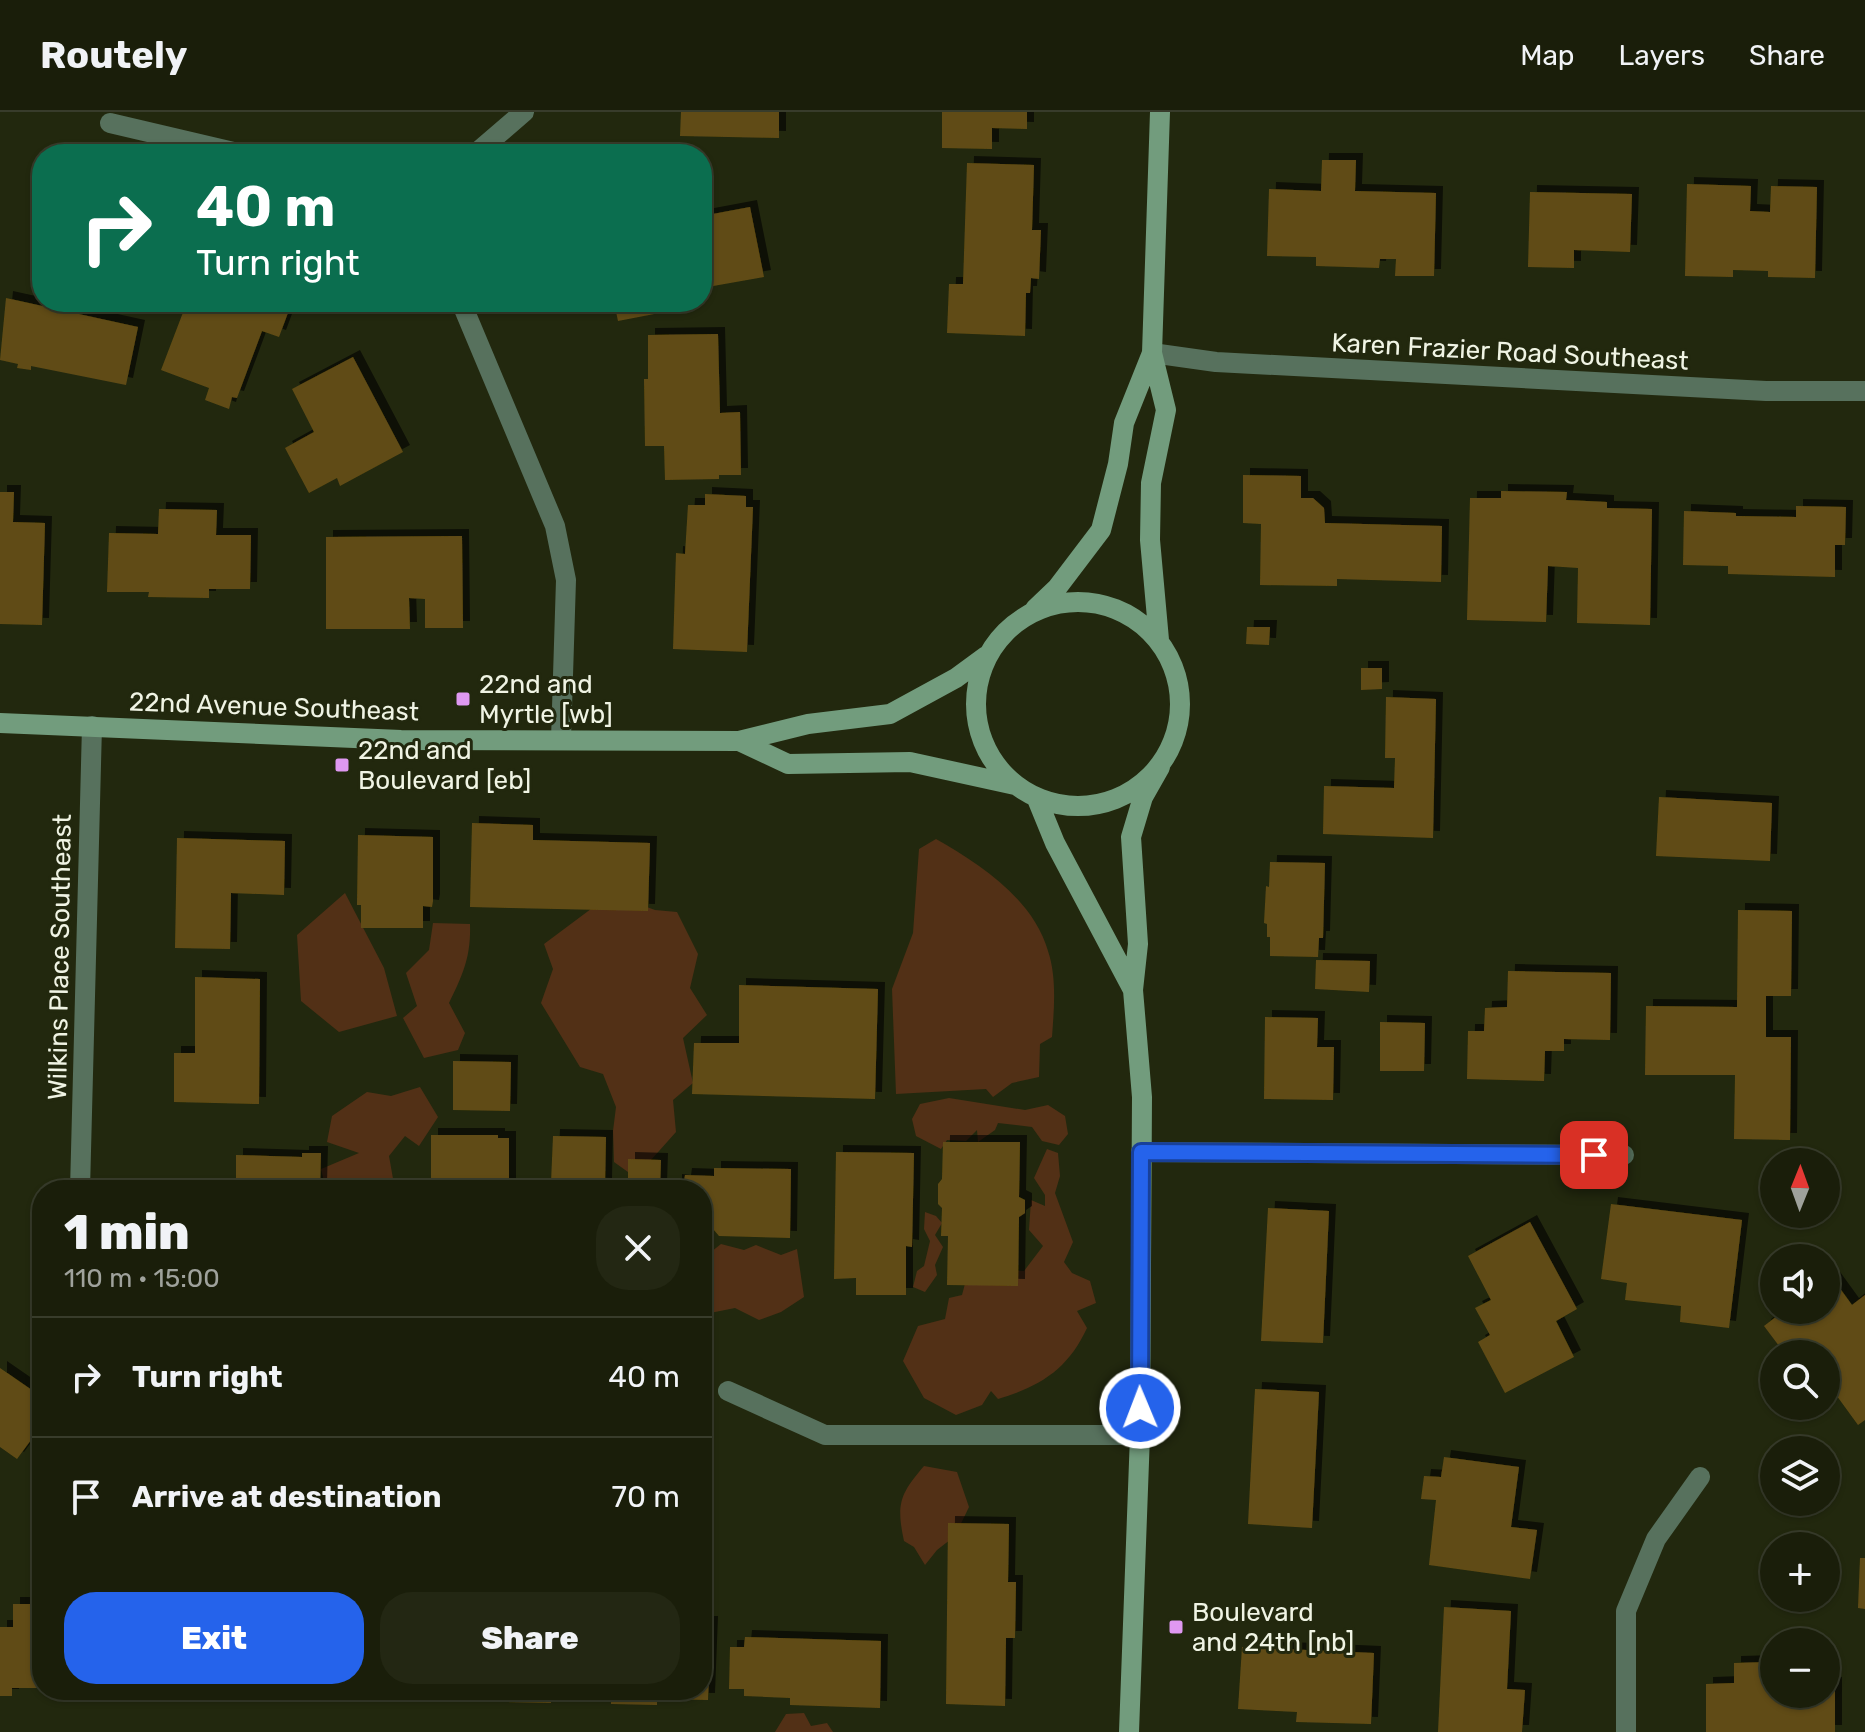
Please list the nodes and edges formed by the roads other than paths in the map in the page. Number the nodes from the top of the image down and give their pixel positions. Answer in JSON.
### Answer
{"nodes":[{"id":1,"x":524,"y":112,"type":"edge"},
{"id":2,"x":1160,"y":112,"type":"edge"},
{"id":3,"x":110,"y":123,"type":"dead end"},
{"id":4,"x":199,"y":144,"type":"edge"},
{"id":5,"x":487,"y":144,"type":"edge"},
{"id":6,"x":465,"y":312,"type":"edge"},
{"id":7,"x":1152,"y":353,"type":"junction"},
{"id":8,"x":1865,"y":391,"type":"edge"},
{"id":9,"x":1035,"y":609,"type":"junction"},
{"id":10,"x":1159,"y":640,"type":"junction"},
{"id":11,"x":986,"y":656,"type":"junction"},
{"id":12,"x":0,"y":723,"type":"edge"},
{"id":13,"x":92,"y":726,"type":"junction"},
{"id":14,"x":561,"y":739,"type":"junction"},
{"id":15,"x":739,"y":741,"type":"junction"},
{"id":16,"x":1160,"y":767,"type":"junction"},
{"id":17,"x":1016,"y":785,"type":"junction"},
{"id":18,"x":1037,"y":799,"type":"junction"},
{"id":19,"x":1133,"y":990,"type":"junction"},
{"id":20,"x":1141,"y":1152,"type":"junction"},
{"id":21,"x":1624,"y":1155,"type":"dead end"},
{"id":22,"x":80,"y":1180,"type":"edge"},
{"id":23,"x":728,"y":1391,"type":"dead end"},
{"id":24,"x":1140,"y":1435,"type":"junction"},
{"id":25,"x":1700,"y":1477,"type":"dead end"},
{"id":26,"x":1129,"y":1732,"type":"edge"},
{"id":27,"x":1626,"y":1732,"type":"edge"}],
"edges":[{"from":1,"to":5,"type":"street"},
{"from":2,"to":7,"type":"street"},
{"from":3,"to":4,"type":"street"},
{"from":6,"to":14,"type":"street"},
{"from":7,"to":8,"type":"street","name":"Karen Frazier Road Southeast"},
{"from":7,"to":9,"type":"street"},
{"from":7,"to":10,"type":"street"},
{"from":9,"to":10,"type":"street"},
{"from":9,"to":11,"type":"street"},
{"from":10,"to":16,"type":"street"},
{"from":11,"to":15,"type":"street","name":"22nd Avenue Southeast"},
{"from":11,"to":17,"type":"street"},
{"from":12,"to":13,"type":"street","name":"22nd Avenue Southeast"},
{"from":13,"to":14,"type":"street","name":"22nd Avenue Southeast"},
{"from":13,"to":22,"type":"street","name":"Wilkins Place Southeast"},
{"from":14,"to":15,"type":"street","name":"22nd Avenue Southeast"},
{"from":15,"to":17,"type":"street","name":"22nd Avenue Southeast"},
{"from":16,"to":18,"type":"street"},
{"from":16,"to":19,"type":"street"},
{"from":17,"to":18,"type":"street"},
{"from":18,"to":19,"type":"street"},
{"from":19,"to":20,"type":"street"},
{"from":20,"to":21,"type":"street"},
{"from":20,"to":24,"type":"street"},
{"from":23,"to":24,"type":"street"},
{"from":24,"to":26,"type":"street"},
{"from":25,"to":27,"type":"street"}]}
